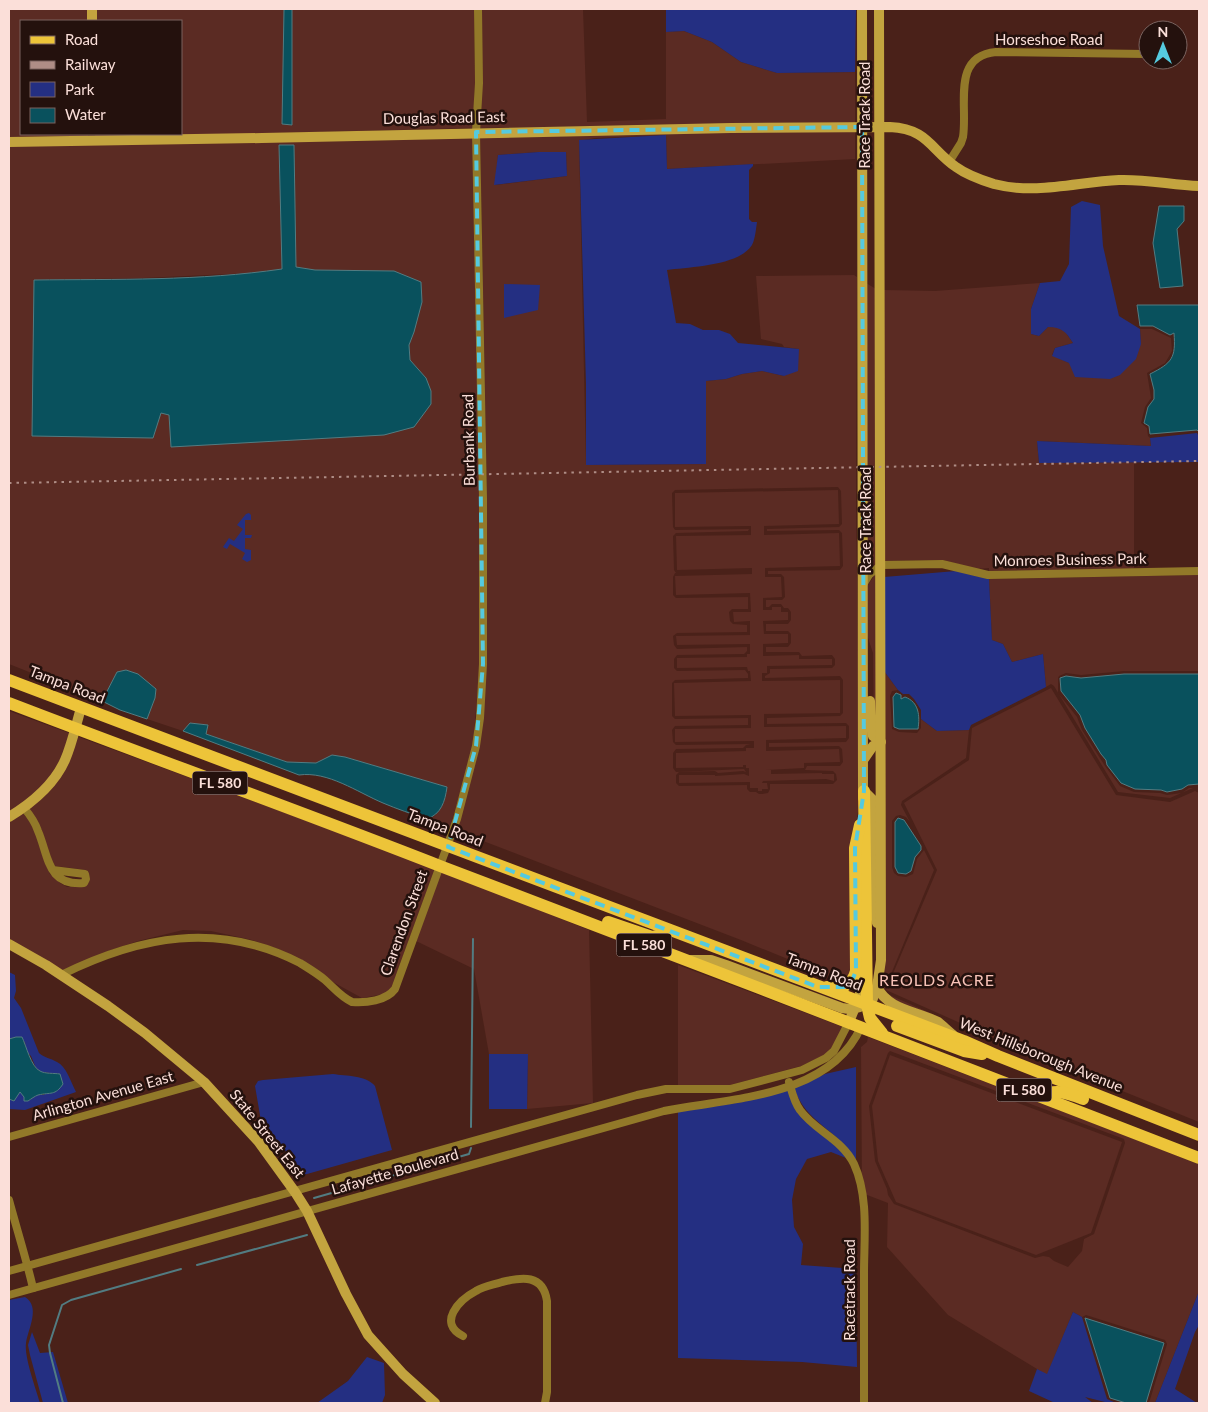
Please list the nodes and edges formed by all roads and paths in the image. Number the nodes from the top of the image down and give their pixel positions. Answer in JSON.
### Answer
{"nodes":[{"id":1,"x":478,"y":9,"type":"edge"},
{"id":2,"x":862,"y":9,"type":"edge"},
{"id":3,"x":880,"y":9,"type":"edge"},
{"id":4,"x":1138,"y":54,"type":"edge"},
{"id":5,"x":862,"y":126,"type":"junction"},
{"id":6,"x":880,"y":126,"type":"junction"},
{"id":7,"x":476,"y":132,"type":"junction"},
{"id":8,"x":92,"y":138,"type":"edge"},
{"id":9,"x":9,"y":142,"type":"edge"},
{"id":10,"x":949,"y":162,"type":"junction"},
{"id":11,"x":1199,"y":186,"type":"edge"},
{"id":12,"x":881,"y":565,"type":"junction"},
{"id":13,"x":1199,"y":571,"type":"edge"},
{"id":14,"x":863,"y":585,"type":"junction"},
{"id":15,"x":881,"y":609,"type":"junction"},
{"id":16,"x":863,"y":621,"type":"junction"},
{"id":17,"x":863,"y":636,"type":"junction"},
{"id":18,"x":9,"y":680,"type":"edge"},
{"id":19,"x":9,"y":703,"type":"edge"},
{"id":20,"x":81,"y":708,"type":"junction"},
{"id":21,"x":74,"y":729,"type":"junction"},
{"id":22,"x":881,"y":742,"type":"junction"},
{"id":23,"x":864,"y":760,"type":"junction"},
{"id":24,"x":881,"y":770,"type":"junction"},
{"id":25,"x":864,"y":791,"type":"junction"},
{"id":26,"x":24,"y":808,"type":"junction"},
{"id":27,"x":9,"y":817,"type":"edge"},
{"id":28,"x":860,"y":822,"type":"junction"},
{"id":29,"x":448,"y":846,"type":"junction"},
{"id":30,"x":440,"y":865,"type":"junction"},
{"id":31,"x":53,"y":870,"type":"dead end"},
{"id":32,"x":552,"y":910,"type":"junction"},
{"id":33,"x":669,"y":930,"type":"junction"},
{"id":34,"x":881,"y":939,"type":"junction"},
{"id":35,"x":9,"y":944,"type":"edge"},
{"id":36,"x":61,"y":975,"type":"junction"},
{"id":37,"x":818,"y":986,"type":"junction"},
{"id":38,"x":877,"y":987,"type":"junction"},
{"id":39,"x":863,"y":1011,"type":"junction"},
{"id":40,"x":958,"y":1039,"type":"junction"},
{"id":41,"x":998,"y":1056,"type":"junction"},
{"id":42,"x":786,"y":1075,"type":"junction"},
{"id":43,"x":204,"y":1082,"type":"junction"},
{"id":44,"x":790,"y":1085,"type":"junction"},
{"id":45,"x":1038,"y":1096,"type":"junction"},
{"id":46,"x":1145,"y":1114,"type":"junction"},
{"id":47,"x":1132,"y":1132,"type":"junction"},
{"id":48,"x":1199,"y":1135,"type":"edge"},
{"id":49,"x":9,"y":1137,"type":"edge"},
{"id":50,"x":1199,"y":1149,"type":"edge"},
{"id":51,"x":1199,"y":1158,"type":"edge"},
{"id":52,"x":295,"y":1192,"type":"junction"},
{"id":53,"x":9,"y":1200,"type":"edge"},
{"id":54,"x":307,"y":1211,"type":"junction"},
{"id":55,"x":28,"y":1266,"type":"junction"},
{"id":56,"x":9,"y":1272,"type":"edge"},
{"id":57,"x":34,"y":1288,"type":"junction"},
{"id":58,"x":9,"y":1295,"type":"edge"},
{"id":59,"x":463,"y":1336,"type":"dead end"},
{"id":60,"x":435,"y":1403,"type":"edge"},
{"id":61,"x":545,"y":1403,"type":"edge"},
{"id":62,"x":864,"y":1403,"type":"edge"}],
"edges":[{"from":1,"to":7,"type":"street","name":"Burbank Road"},
{"from":2,"to":5,"type":"main road","name":"Race Track Road"},
{"from":3,"to":6,"type":"main road","name":"Race Track Road"},
{"from":4,"to":10,"type":"street","name":"Horseshoe Road"},
{"from":5,"to":6,"type":"main road","name":"Douglas Road East"},
{"from":5,"to":7,"type":"main road","name":"Douglas Road East"},
{"from":5,"to":14,"type":"main road","name":"Race Track Road"},
{"from":6,"to":10,"type":"main road","name":"Douglas Road East"},
{"from":6,"to":12,"type":"main road","name":"Race Track Road"},
{"from":7,"to":8,"type":"main road","name":"Douglas Road East"},
{"from":7,"to":29,"type":"street","name":"Burbank Road"},
{"from":8,"to":9,"type":"main road","name":"Douglas Road East"},
{"from":10,"to":11,"type":"main road","name":"Douglas Road East"},
{"from":12,"to":13,"type":"street","name":"Monroes Business Park"},
{"from":12,"to":14,"type":"street"},
{"from":12,"to":15,"type":"main road","name":"Race Track Road"},
{"from":14,"to":16,"type":"main road","name":"Race Track Road"},
{"from":15,"to":16,"type":"main road"},
{"from":15,"to":22,"type":"main road","name":"Race Track Road"},
{"from":16,"to":17,"type":"main road","name":"Race Track Road"},
{"from":17,"to":22,"type":"main road"},
{"from":17,"to":23,"type":"main road","name":"Race Track Road"},
{"from":18,"to":20,"type":"main road","name":"Tampa Road","number":"FL 580"},
{"from":19,"to":21,"type":"main road","number":"FL 580"},
{"from":20,"to":21,"type":"main road"},
{"from":20,"to":29,"type":"main road","name":"Tampa Road","number":"FL 580"},
{"from":21,"to":26,"type":"main road"},
{"from":21,"to":30,"type":"main road","number":"FL 580"},
{"from":22,"to":23,"type":"main road"},
{"from":22,"to":24,"type":"main road","name":"Race Track Road"},
{"from":23,"to":25,"type":"main road","name":"Race Track Road"},
{"from":24,"to":25,"type":"main road"},
{"from":24,"to":34,"type":"main road","name":"Race Track Road"},
{"from":25,"to":28,"type":"main road","name":"Race Track Road"},
{"from":25,"to":34,"type":"main road"},
{"from":25,"to":39,"type":"main road"},
{"from":26,"to":27,"type":"main road"},
{"from":26,"to":31,"type":"street"},
{"from":28,"to":37,"type":"main road"},
{"from":28,"to":39,"type":"main road","name":"Race Track Road"},
{"from":29,"to":30,"type":"street","name":"Burbank Road"},
{"from":29,"to":33,"type":"main road","name":"Tampa Road","number":"FL 580"},
{"from":30,"to":32,"type":"main road","number":"FL 580"},
{"from":30,"to":36,"type":"street","name":"Clarendon Street"},
{"from":32,"to":33,"type":"main road"},
{"from":32,"to":39,"type":"main road","number":"FL 580"},
{"from":33,"to":37,"type":"main road","name":"Tampa Road","number":"FL 580"},
{"from":34,"to":38,"type":"main road","name":"Race Track Road"},
{"from":35,"to":36,"type":"main road","name":"State Street East"},
{"from":36,"to":43,"type":"main road","name":"State Street East"},
{"from":37,"to":39,"type":"main road","name":"Tampa Road","number":"FL 580"},
{"from":38,"to":39,"type":"main road","name":"Race Track Road"},
{"from":38,"to":40,"type":"main road"},
{"from":39,"to":40,"type":"main road","name":"West Hillsborough Avenue","number":"FL 580"},
{"from":39,"to":41,"type":"main road"},
{"from":39,"to":42,"type":"street","name":"Lafayette Boulevard"},
{"from":39,"to":44,"type":"street","name":"Lafayette Boulevard"},
{"from":39,"to":45,"type":"main road","number":"FL 580"},
{"from":40,"to":41,"type":"main road","name":"West Hillsborough Avenue","number":"FL 580"},
{"from":41,"to":46,"type":"main road","name":"West Hillsborough Avenue","number":"FL 580"},
{"from":42,"to":44,"type":"street"},
{"from":42,"to":52,"type":"street","name":"Lafayette Boulevard"},
{"from":43,"to":49,"type":"street","name":"Arlington Avenue East"},
{"from":43,"to":52,"type":"main road","name":"State Street East"},
{"from":44,"to":54,"type":"street","name":"Lafayette Boulevard"},
{"from":44,"to":62,"type":"street","name":"Racetrack Road"},
{"from":45,"to":46,"type":"main road"},
{"from":45,"to":47,"type":"main road","number":"FL 580"},
{"from":46,"to":48,"type":"main road","name":"West Hillsborough Avenue","number":"FL 580"},
{"from":47,"to":50,"type":"main road"},
{"from":47,"to":51,"type":"main road","number":"FL 580"},
{"from":52,"to":54,"type":"main road","name":"State Street East"},
{"from":52,"to":55,"type":"street","name":"Lafayette Boulevard"},
{"from":53,"to":55,"type":"street"},
{"from":54,"to":57,"type":"street","name":"Lafayette Boulevard"},
{"from":54,"to":60,"type":"main road","name":"State Street East"},
{"from":55,"to":56,"type":"street","name":"Lafayette Boulevard"},
{"from":55,"to":57,"type":"street"},
{"from":57,"to":58,"type":"street","name":"Lafayette Boulevard"},
{"from":59,"to":61,"type":"street"}]}
